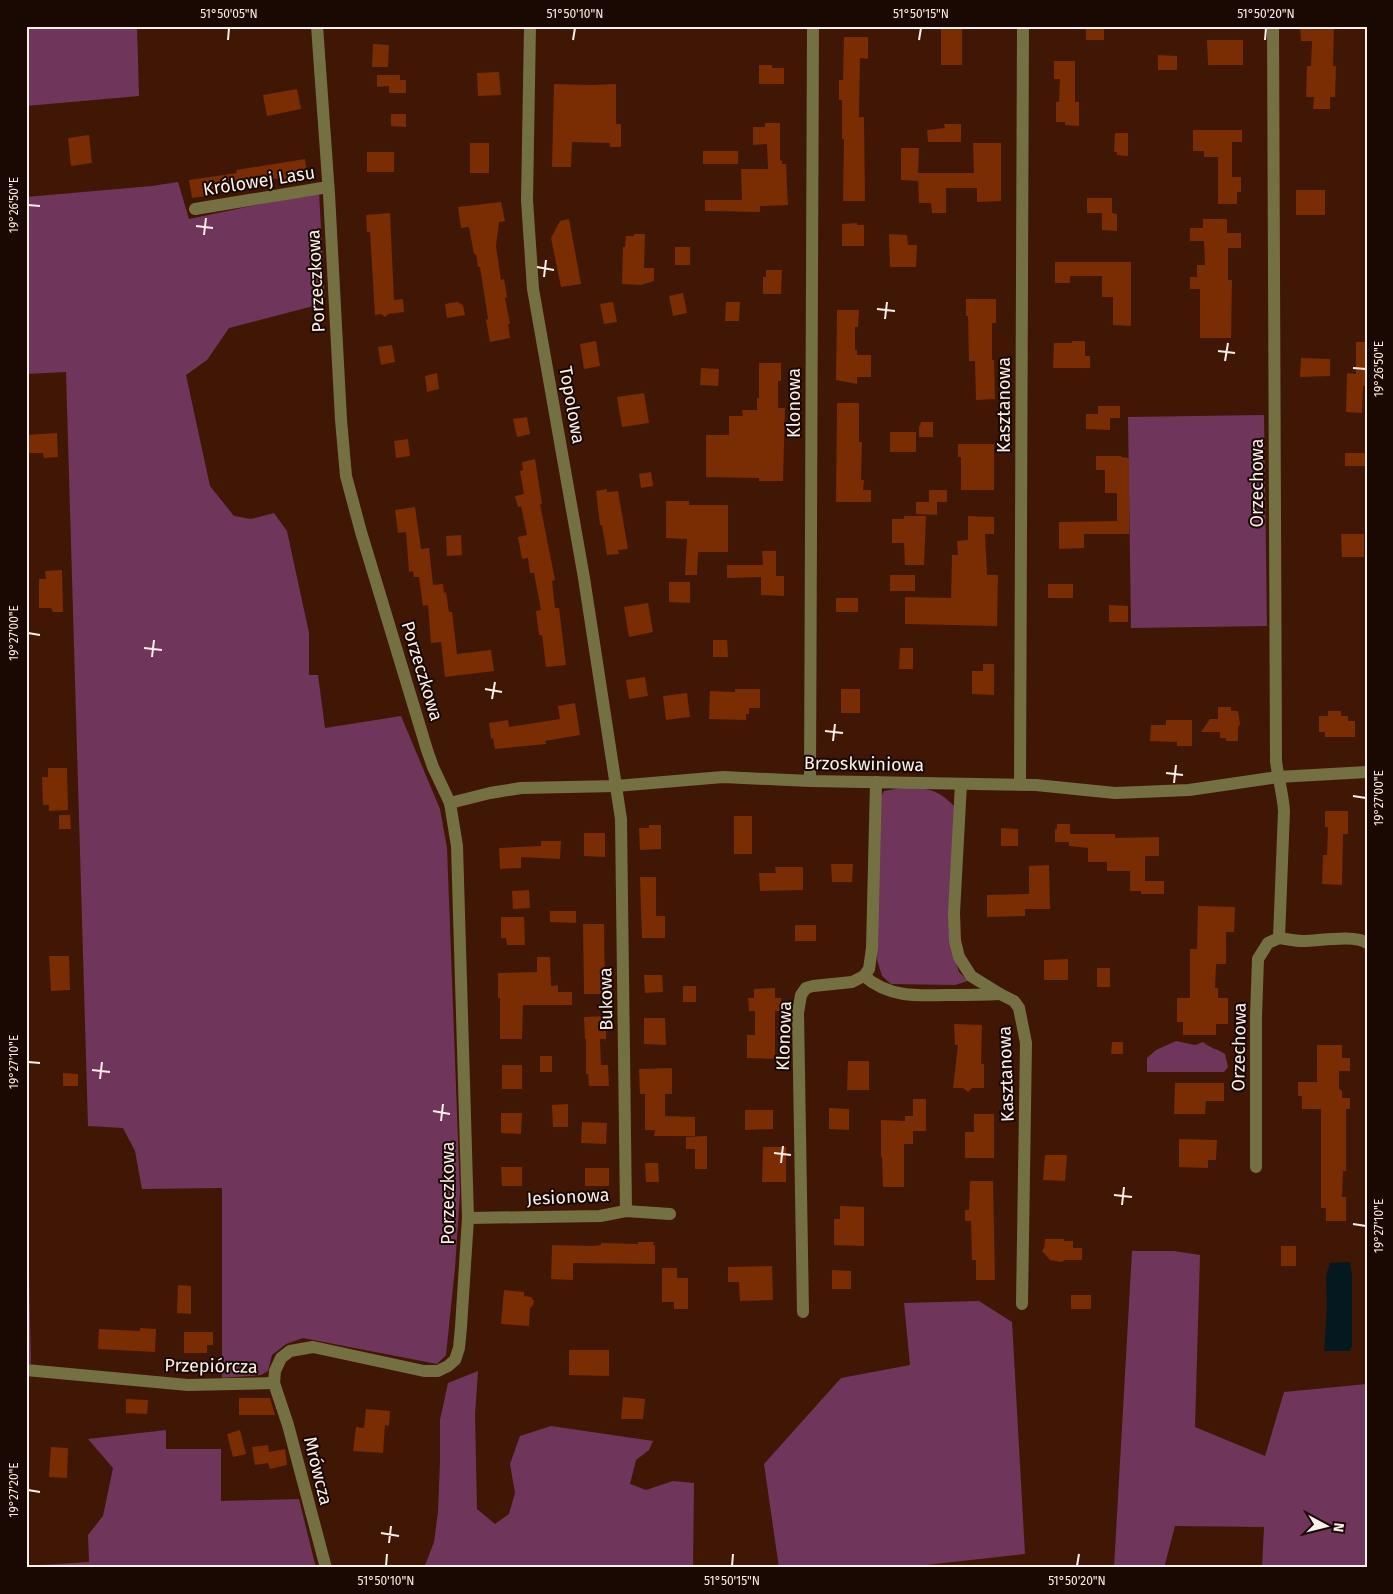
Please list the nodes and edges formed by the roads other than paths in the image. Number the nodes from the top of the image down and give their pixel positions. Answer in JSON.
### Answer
{"nodes":[{"id":1,"x":317,"y":26,"type":"edge"},
{"id":2,"x":530,"y":26,"type":"edge"},
{"id":3,"x":813,"y":26,"type":"edge"},
{"id":4,"x":1023,"y":26,"type":"edge"},
{"id":5,"x":1273,"y":26,"type":"edge"},
{"id":6,"x":328,"y":187,"type":"junction"},
{"id":7,"x":195,"y":209,"type":"dead end"},
{"id":8,"x":1367,"y":772,"type":"edge"},
{"id":9,"x":1278,"y":777,"type":"junction"},
{"id":10,"x":810,"y":781,"type":"junction"},
{"id":11,"x":876,"y":782,"type":"junction"},
{"id":12,"x":961,"y":784,"type":"junction"},
{"id":13,"x":1020,"y":784,"type":"junction"},
{"id":14,"x":616,"y":786,"type":"junction"},
{"id":15,"x":450,"y":803,"type":"junction"},
{"id":16,"x":1279,"y":938,"type":"junction"},
{"id":17,"x":1367,"y":943,"type":"edge"},
{"id":18,"x":864,"y":976,"type":"junction"},
{"id":19,"x":1000,"y":994,"type":"junction"},
{"id":20,"x":1256,"y":1167,"type":"dead end"},
{"id":21,"x":626,"y":1211,"type":"junction"},
{"id":22,"x":670,"y":1214,"type":"dead end"},
{"id":23,"x":468,"y":1218,"type":"junction"},
{"id":24,"x":1022,"y":1304,"type":"dead end"},
{"id":25,"x":803,"y":1312,"type":"dead end"},
{"id":26,"x":461,"y":1327,"type":"joint"},
{"id":27,"x":26,"y":1370,"type":"edge"},
{"id":28,"x":274,"y":1383,"type":"junction"},
{"id":29,"x":326,"y":1568,"type":"edge"}],
"edges":[{"from":1,"to":6,"type":"street","name":"Porzeczkowa"},
{"from":2,"to":14,"type":"street","name":"Topolowa"},
{"from":3,"to":10,"type":"street","name":"Klonowa"},
{"from":4,"to":13,"type":"street","name":"Kasztanowa"},
{"from":5,"to":9,"type":"street","name":"Orzechowa"},
{"from":6,"to":7,"type":"street","name":"Królowej Lasu"},
{"from":6,"to":15,"type":"street","name":"Porzeczkowa"},
{"from":8,"to":9,"type":"street","name":"Brzoskwiniowa"},
{"from":9,"to":13,"type":"street","name":"Brzoskwiniowa"},
{"from":9,"to":16,"type":"street","name":"Orzechowa"},
{"from":10,"to":11,"type":"street","name":"Brzoskwiniowa"},
{"from":10,"to":14,"type":"street","name":"Brzoskwiniowa"},
{"from":11,"to":12,"type":"street","name":"Brzoskwiniowa"},
{"from":11,"to":18,"type":"street"},
{"from":12,"to":13,"type":"street","name":"Brzoskwiniowa"},
{"from":12,"to":19,"type":"street","name":"Kasztanowa"},
{"from":14,"to":15,"type":"street","name":"Brzoskwiniowa"},
{"from":14,"to":21,"type":"street","name":"Bukowa"},
{"from":15,"to":23,"type":"street","name":"Porzeczkowa"},
{"from":16,"to":17,"type":"street"},
{"from":16,"to":20,"type":"street","name":"Orzechowa"},
{"from":18,"to":19,"type":"street"},
{"from":18,"to":25,"type":"street","name":"Klonowa"},
{"from":19,"to":24,"type":"street","name":"Kasztanowa"},
{"from":21,"to":22,"type":"street","name":"Jesionowa"},
{"from":21,"to":23,"type":"street","name":"Jesionowa"},
{"from":23,"to":26,"type":"street","name":"Porzeczkowa"},
{"from":26,"to":28,"type":"street","name":"Przepiórcza"},
{"from":27,"to":28,"type":"street","name":"Przepiórcza"},
{"from":28,"to":29,"type":"street","name":"Mrówcza"}]}
